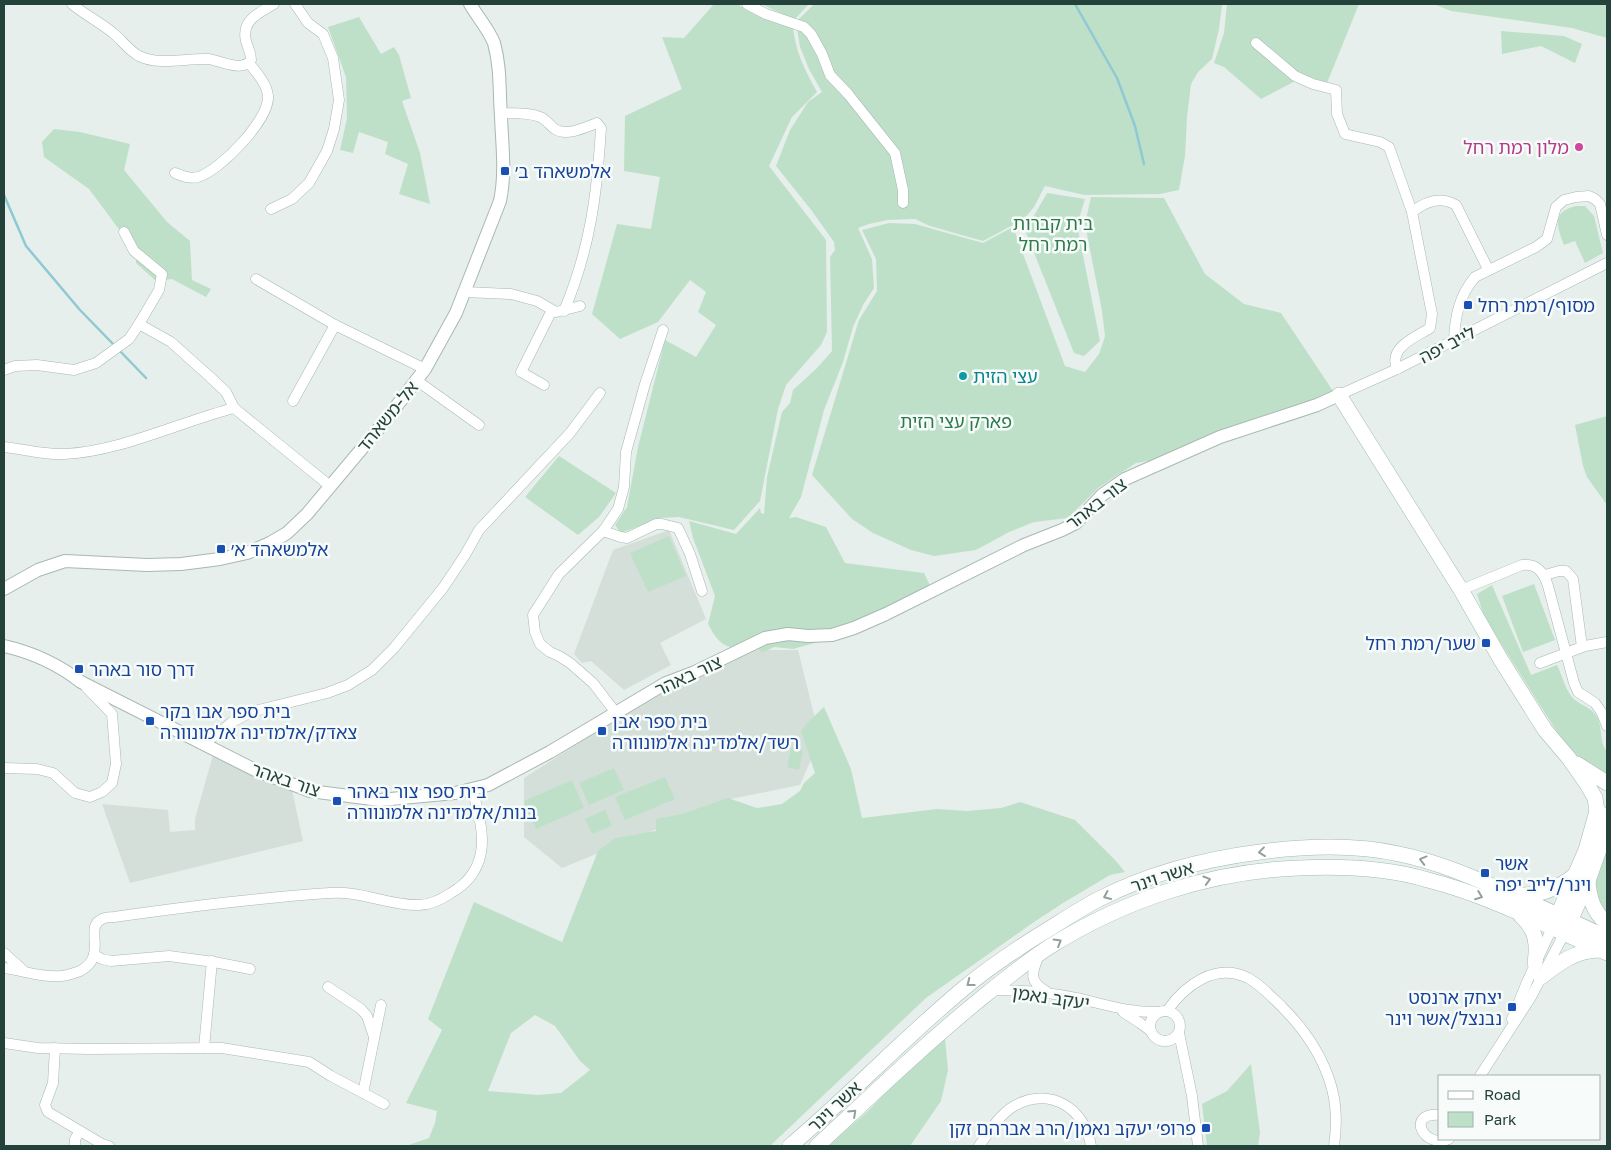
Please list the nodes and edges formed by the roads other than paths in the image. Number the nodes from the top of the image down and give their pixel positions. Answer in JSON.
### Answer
{"nodes":[{"id":1,"x":72,"y":4,"type":"edge"},
{"id":2,"x":274,"y":4,"type":"edge"},
{"id":3,"x":295,"y":4,"type":"edge"},
{"id":4,"x":470,"y":4,"type":"edge"},
{"id":5,"x":747,"y":4,"type":"edge"},
{"id":6,"x":1256,"y":43,"type":"dead end"},
{"id":7,"x":249,"y":63,"type":"junction"},
{"id":8,"x":500,"y":113,"type":"junction"},
{"id":9,"x":175,"y":173,"type":"dead end"},
{"id":10,"x":903,"y":202,"type":"dead end"},
{"id":11,"x":271,"y":209,"type":"dead end"},
{"id":12,"x":1412,"y":212,"type":"junction"},
{"id":13,"x":124,"y":232,"type":"dead end"},
{"id":14,"x":1607,"y":235,"type":"edge"},
{"id":15,"x":1607,"y":263,"type":"edge"},
{"id":16,"x":1488,"y":269,"type":"junction"},
{"id":17,"x":256,"y":279,"type":"dead end"},
{"id":18,"x":464,"y":292,"type":"junction"},
{"id":19,"x":580,"y":306,"type":"dead end"},
{"id":20,"x":552,"y":310,"type":"junction"},
{"id":21,"x":564,"y":311,"type":"junction"},
{"id":22,"x":139,"y":324,"type":"junction"},
{"id":23,"x":335,"y":325,"type":"junction"},
{"id":24,"x":663,"y":330,"type":"dead end"},
{"id":25,"x":1454,"y":340,"type":"junction"},
{"id":26,"x":425,"y":369,"type":"junction"},
{"id":27,"x":1397,"y":369,"type":"junction"},
{"id":28,"x":4,"y":370,"type":"edge"},
{"id":29,"x":416,"y":380,"type":"junction"},
{"id":30,"x":544,"y":385,"type":"dead end"},
{"id":31,"x":600,"y":393,"type":"dead end"},
{"id":32,"x":1339,"y":395,"type":"junction"},
{"id":33,"x":293,"y":401,"type":"dead end"},
{"id":34,"x":234,"y":408,"type":"junction"},
{"id":35,"x":478,"y":425,"type":"dead end"},
{"id":36,"x":4,"y":447,"type":"edge"},
{"id":37,"x":330,"y":486,"type":"junction"},
{"id":38,"x":603,"y":531,"type":"junction"},
{"id":39,"x":1545,"y":575,"type":"junction"},
{"id":40,"x":4,"y":589,"type":"edge"},
{"id":41,"x":1461,"y":590,"type":"junction"},
{"id":42,"x":702,"y":591,"type":"dead end"},
{"id":43,"x":1607,"y":642,"type":"edge"},
{"id":44,"x":4,"y":646,"type":"edge"},
{"id":45,"x":1582,"y":647,"type":"junction"},
{"id":46,"x":1566,"y":653,"type":"junction"},
{"id":47,"x":1540,"y":663,"type":"dead end"},
{"id":48,"x":81,"y":682,"type":"junction"},
{"id":49,"x":616,"y":713,"type":"junction"},
{"id":50,"x":1607,"y":726,"type":"edge"},
{"id":51,"x":202,"y":744,"type":"junction"},
{"id":52,"x":1568,"y":757,"type":"junction"},
{"id":53,"x":4,"y":768,"type":"edge"},
{"id":54,"x":1607,"y":784,"type":"edge"},
{"id":55,"x":472,"y":789,"type":"junction"},
{"id":56,"x":1600,"y":809,"type":"edge"},
{"id":57,"x":1607,"y":827,"type":"edge"},
{"id":58,"x":1582,"y":877,"type":"junction"},
{"id":59,"x":1511,"y":894,"type":"junction"},
{"id":60,"x":1518,"y":913,"type":"junction"},
{"id":61,"x":1561,"y":924,"type":"junction"},
{"id":62,"x":1607,"y":925,"type":"edge"},
{"id":63,"x":1605,"y":947,"type":"edge"},
{"id":64,"x":4,"y":952,"type":"edge"},
{"id":65,"x":1040,"y":953,"type":"junction"},
{"id":66,"x":94,"y":955,"type":"junction"},
{"id":67,"x":212,"y":962,"type":"junction"},
{"id":68,"x":1536,"y":963,"type":"junction"},
{"id":69,"x":4,"y":968,"type":"edge"},
{"id":70,"x":250,"y":969,"type":"dead end"},
{"id":71,"x":23,"y":970,"type":"junction"},
{"id":72,"x":1541,"y":977,"type":"junction"},
{"id":73,"x":328,"y":987,"type":"dead end"},
{"id":74,"x":1188,"y":987,"type":"junction"},
{"id":75,"x":992,"y":990,"type":"junction"},
{"id":76,"x":1052,"y":994,"type":"junction"},
{"id":77,"x":381,"y":1004,"type":"dead end"},
{"id":78,"x":1111,"y":1007,"type":"junction"},
{"id":79,"x":1163,"y":1011,"type":"junction"},
{"id":80,"x":1179,"y":1018,"type":"junction"},
{"id":81,"x":1150,"y":1031,"type":"junction"},
{"id":82,"x":1179,"y":1033,"type":"junction"},
{"id":83,"x":1506,"y":1036,"type":"junction"},
{"id":84,"x":374,"y":1039,"type":"junction"},
{"id":85,"x":1164,"y":1041,"type":"junction"},
{"id":86,"x":4,"y":1043,"type":"edge"},
{"id":87,"x":55,"y":1048,"type":"junction"},
{"id":88,"x":204,"y":1048,"type":"junction"},
{"id":89,"x":1186,"y":1070,"type":"junction"},
{"id":90,"x":1481,"y":1075,"type":"edge"},
{"id":91,"x":363,"y":1093,"type":"junction"},
{"id":92,"x":384,"y":1104,"type":"dead end"},
{"id":93,"x":1438,"y":1115,"type":"edge"},
{"id":94,"x":80,"y":1131,"type":"junction"},
{"id":95,"x":1424,"y":1143,"type":"edge"},
{"id":96,"x":75,"y":1146,"type":"edge"},
{"id":97,"x":110,"y":1146,"type":"edge"},
{"id":98,"x":790,"y":1146,"type":"edge"},
{"id":99,"x":817,"y":1146,"type":"edge"},
{"id":100,"x":979,"y":1146,"type":"edge"},
{"id":101,"x":1091,"y":1146,"type":"edge"},
{"id":102,"x":1198,"y":1146,"type":"edge"},
{"id":103,"x":1334,"y":1146,"type":"edge"},
{"id":104,"x":1438,"y":1146,"type":"edge"}],
"edges":[{"from":1,"to":7,"type":"street"},
{"from":2,"to":7,"type":"street"},
{"from":3,"to":11,"type":"street"},
{"from":4,"to":8,"type":"street","name":"אל-משאהד"},
{"from":5,"to":10,"type":"street"},
{"from":6,"to":12,"type":"street"},
{"from":7,"to":9,"type":"street"},
{"from":8,"to":18,"type":"street","name":"אל-משאהד"},
{"from":8,"to":21,"type":"street"},
{"from":12,"to":16,"type":"street"},
{"from":12,"to":27,"type":"street"},
{"from":13,"to":22,"type":"street"},
{"from":14,"to":16,"type":"street"},
{"from":15,"to":25,"type":"street","name":"לייב יפה"},
{"from":16,"to":25,"type":"street"},
{"from":17,"to":23,"type":"street"},
{"from":18,"to":20,"type":"street"},
{"from":18,"to":26,"type":"street","name":"אל-משאהד"},
{"from":19,"to":21,"type":"street"},
{"from":20,"to":21,"type":"street"},
{"from":20,"to":30,"type":"street"},
{"from":22,"to":28,"type":"street"},
{"from":22,"to":34,"type":"street"},
{"from":23,"to":26,"type":"street"},
{"from":23,"to":33,"type":"street"},
{"from":24,"to":38,"type":"street"},
{"from":25,"to":27,"type":"street","name":"לייב יפה"},
{"from":26,"to":29,"type":"street","name":"אל-משאהד"},
{"from":27,"to":32,"type":"street","name":"לייב יפה"},
{"from":29,"to":35,"type":"street"},
{"from":29,"to":37,"type":"street","name":"אל-משאהד"},
{"from":31,"to":51,"type":"street"},
{"from":32,"to":41,"type":"main road"},
{"from":32,"to":49,"type":"street","name":"צור באהר"},
{"from":34,"to":36,"type":"street"},
{"from":34,"to":37,"type":"street"},
{"from":37,"to":40,"type":"street","name":"אל-משאהד"},
{"from":38,"to":42,"type":"street"},
{"from":38,"to":49,"type":"street"},
{"from":39,"to":41,"type":"street"},
{"from":39,"to":45,"type":"street"},
{"from":39,"to":46,"type":"street"},
{"from":41,"to":52,"type":"main road"},
{"from":43,"to":45,"type":"street"},
{"from":44,"to":48,"type":"street","name":"צור באהר"},
{"from":45,"to":46,"type":"street"},
{"from":46,"to":47,"type":"street"},
{"from":46,"to":50,"type":"street"},
{"from":48,"to":51,"type":"street","name":"צור באהר"},
{"from":48,"to":53,"type":"street"},
{"from":49,"to":55,"type":"street","name":"צור באהר"},
{"from":51,"to":55,"type":"street","name":"צור באהר"},
{"from":52,"to":54,"type":"main road"},
{"from":52,"to":56,"type":"main road"},
{"from":54,"to":56,"type":"main road"},
{"from":55,"to":66,"type":"street"},
{"from":56,"to":58,"type":"main road"},
{"from":57,"to":58,"type":"main road"},
{"from":58,"to":59,"type":"main road"},
{"from":58,"to":61,"type":"main road"},
{"from":58,"to":62,"type":"main road"},
{"from":59,"to":61,"type":"main road","name":"אשר וינר"},
{"from":59,"to":98,"type":"main road","name":"אשר וינר","one_way":true},
{"from":60,"to":61,"type":"main road","name":"אשר וינר"},
{"from":65,"to":60,"type":"main road","name":"אשר וינר","one_way":true},
{"from":60,"to":68,"type":"main road"},
{"from":61,"to":62,"type":"main road"},
{"from":61,"to":63,"type":"main road","name":"אשר וינר"},
{"from":61,"to":68,"type":"street"},
{"from":61,"to":72,"type":"street"},
{"from":63,"to":72,"type":"main road"},
{"from":64,"to":71,"type":"street"},
{"from":65,"to":75,"type":"main road","name":"אשר וינר"},
{"from":65,"to":76,"type":"street"},
{"from":66,"to":67,"type":"street"},
{"from":66,"to":71,"type":"street"},
{"from":67,"to":70,"type":"street"},
{"from":67,"to":88,"type":"street"},
{"from":68,"to":83,"type":"street"},
{"from":69,"to":71,"type":"street"},
{"from":72,"to":83,"type":"street"},
{"from":73,"to":84,"type":"street"},
{"from":74,"to":79,"type":"street"},
{"from":74,"to":80,"type":"street"},
{"from":74,"to":103,"type":"street"},
{"from":75,"to":76,"type":"street","name":"יעקב נאמן"},
{"from":99,"to":75,"type":"main road","name":"אשר וינר","one_way":true},
{"from":76,"to":78,"type":"street","name":"יעקב נאמן"},
{"from":77,"to":84,"type":"street"},
{"from":78,"to":79,"type":"street","name":"יעקב נאמן"},
{"from":78,"to":81,"type":"street","name":"יעקב נאמן"},
{"from":79,"to":80,"type":"street"},
{"from":79,"to":81,"type":"street"},
{"from":80,"to":82,"type":"street"},
{"from":81,"to":85,"type":"street"},
{"from":82,"to":85,"type":"street"},
{"from":82,"to":89,"type":"street"},
{"from":83,"to":90,"type":"street"},
{"from":84,"to":91,"type":"street"},
{"from":85,"to":89,"type":"street"},
{"from":86,"to":87,"type":"street"},
{"from":87,"to":88,"type":"street"},
{"from":87,"to":94,"type":"street"},
{"from":88,"to":91,"type":"street"},
{"from":89,"to":102,"type":"street"},
{"from":91,"to":92,"type":"street"},
{"from":93,"to":95,"type":"street"},
{"from":94,"to":96,"type":"street"},
{"from":94,"to":97,"type":"street"},
{"from":95,"to":104,"type":"street"},
{"from":100,"to":101,"type":"street"}]}
